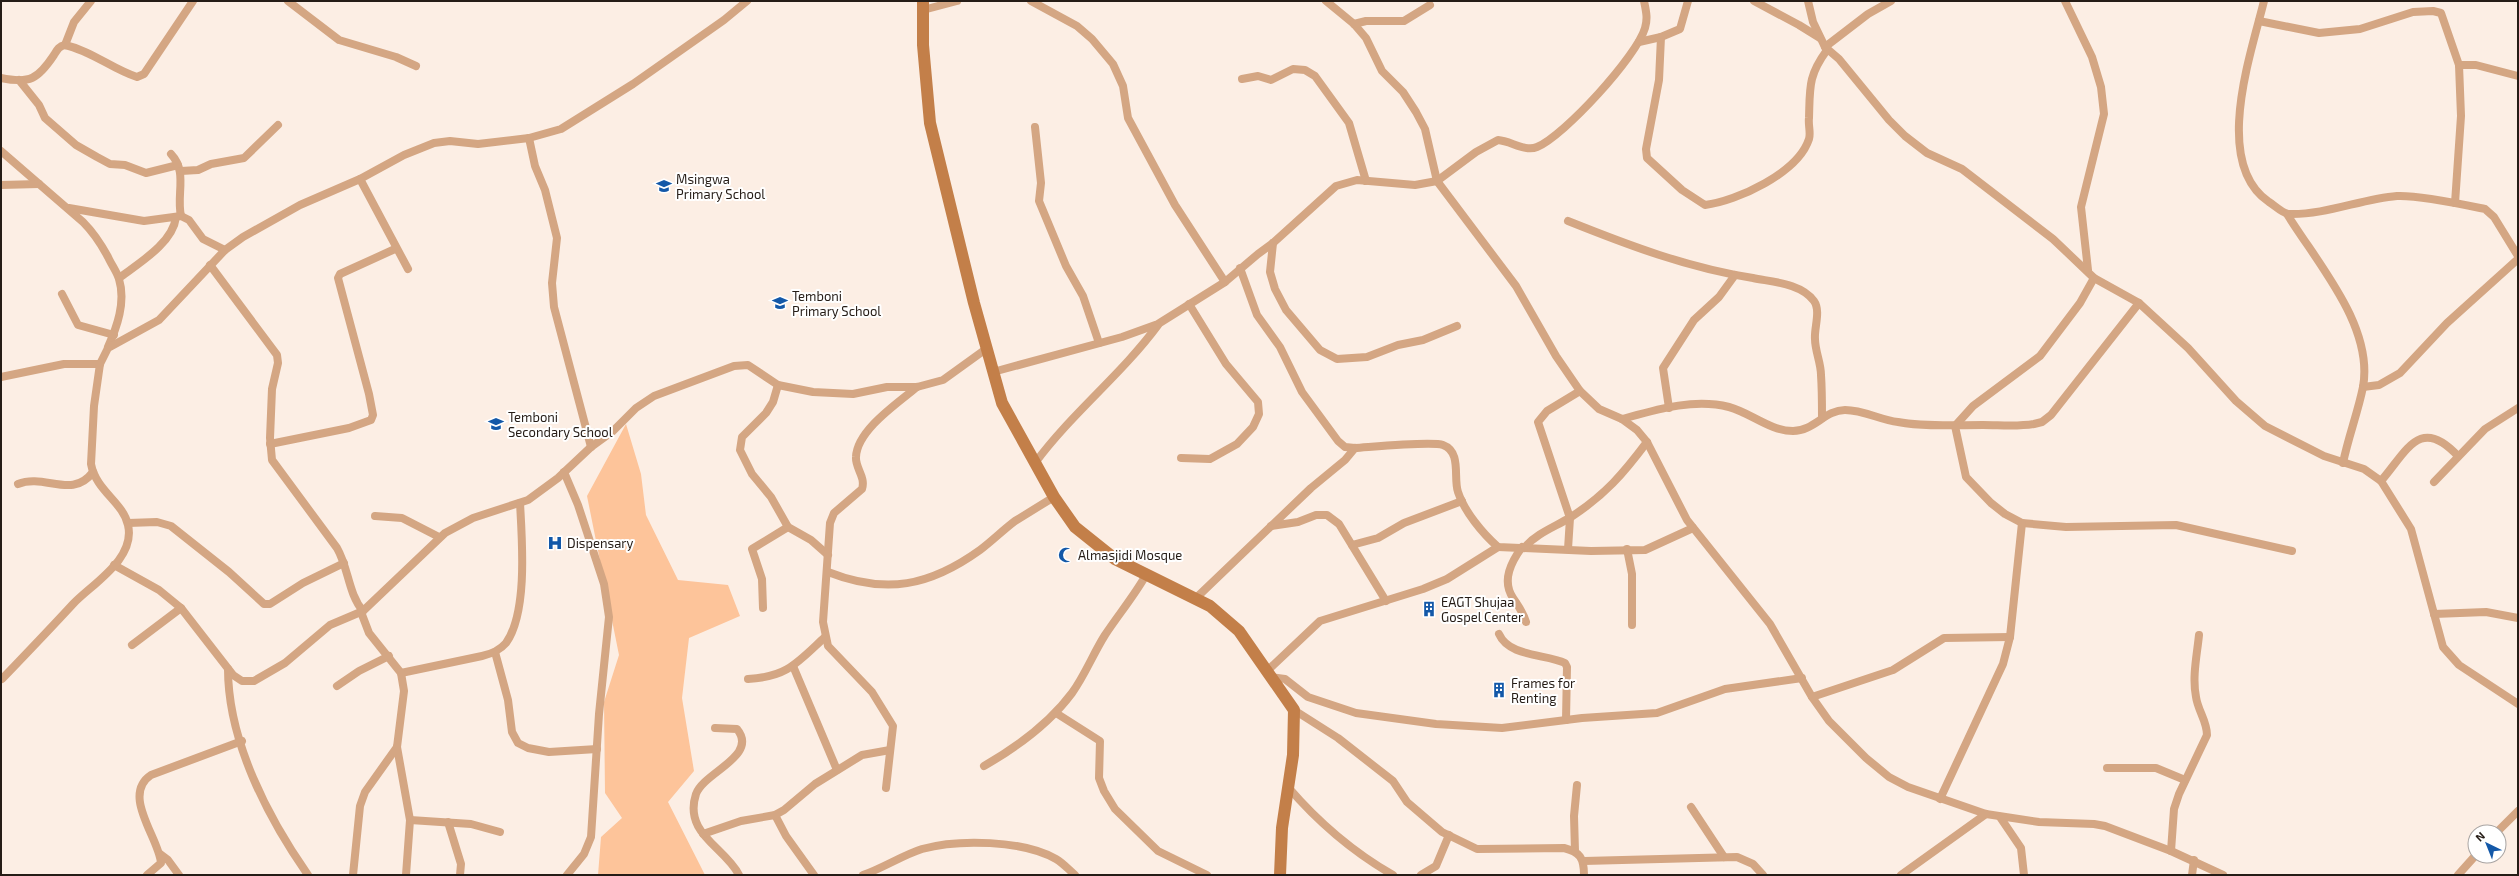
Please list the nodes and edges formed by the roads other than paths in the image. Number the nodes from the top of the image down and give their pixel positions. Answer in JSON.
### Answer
{"nodes":[{"id":1,"x":91,"y":1,"type":"edge"},
{"id":2,"x":193,"y":1,"type":"edge"},
{"id":3,"x":288,"y":1,"type":"edge"},
{"id":4,"x":747,"y":1,"type":"edge"},
{"id":5,"x":957,"y":1,"type":"edge"},
{"id":6,"x":1032,"y":1,"type":"edge"},
{"id":7,"x":1326,"y":1,"type":"edge"},
{"id":8,"x":1644,"y":1,"type":"edge"},
{"id":9,"x":1688,"y":1,"type":"edge"},
{"id":10,"x":1754,"y":1,"type":"edge"},
{"id":11,"x":1808,"y":1,"type":"edge"},
{"id":12,"x":1891,"y":1,"type":"edge"},
{"id":13,"x":2065,"y":1,"type":"edge"},
{"id":14,"x":2264,"y":1,"type":"edge"},
{"id":15,"x":1430,"y":4,"type":"dead end"},
{"id":16,"x":923,"y":5,"type":"edge"},
{"id":17,"x":2259,"y":21,"type":"junction"},
{"id":18,"x":1354,"y":24,"type":"junction"},
{"id":19,"x":1661,"y":37,"type":"junction"},
{"id":20,"x":1820,"y":38,"type":"junction"},
{"id":21,"x":1639,"y":42,"type":"junction"},
{"id":22,"x":65,"y":45,"type":"junction"},
{"id":23,"x":1826,"y":48,"type":"junction"},
{"id":24,"x":2459,"y":65,"type":"junction"},
{"id":25,"x":416,"y":66,"type":"dead end"},
{"id":26,"x":2518,"y":76,"type":"edge"},
{"id":27,"x":1,"y":78,"type":"edge"},
{"id":28,"x":1242,"y":78,"type":"dead end"},
{"id":29,"x":19,"y":80,"type":"junction"},
{"id":30,"x":278,"y":125,"type":"dead end"},
{"id":31,"x":1035,"y":127,"type":"dead end"},
{"id":32,"x":530,"y":138,"type":"junction"},
{"id":33,"x":1,"y":151,"type":"edge"},
{"id":34,"x":171,"y":154,"type":"dead end"},
{"id":35,"x":180,"y":168,"type":"junction"},
{"id":36,"x":360,"y":179,"type":"junction"},
{"id":37,"x":1438,"y":180,"type":"junction"},
{"id":38,"x":1366,"y":181,"type":"junction"},
{"id":39,"x":39,"y":184,"type":"junction"},
{"id":40,"x":1,"y":185,"type":"edge"},
{"id":41,"x":2455,"y":203,"type":"junction"},
{"id":42,"x":67,"y":208,"type":"junction"},
{"id":43,"x":2287,"y":214,"type":"junction"},
{"id":44,"x":179,"y":216,"type":"junction"},
{"id":45,"x":1568,"y":221,"type":"dead end"},
{"id":46,"x":1273,"y":243,"type":"junction"},
{"id":47,"x":395,"y":249,"type":"junction"},
{"id":48,"x":225,"y":250,"type":"junction"},
{"id":49,"x":2518,"y":256,"type":"edge"},
{"id":50,"x":2518,"y":259,"type":"edge"},
{"id":51,"x":210,"y":265,"type":"junction"},
{"id":52,"x":1240,"y":268,"type":"junction"},
{"id":53,"x":408,"y":269,"type":"dead end"},
{"id":54,"x":2088,"y":270,"type":"junction"},
{"id":55,"x":1735,"y":275,"type":"junction"},
{"id":56,"x":119,"y":278,"type":"junction"},
{"id":57,"x":2094,"y":278,"type":"junction"},
{"id":58,"x":1225,"y":282,"type":"junction"},
{"id":59,"x":62,"y":294,"type":"dead end"},
{"id":60,"x":2139,"y":303,"type":"junction"},
{"id":61,"x":1189,"y":304,"type":"junction"},
{"id":62,"x":1158,"y":324,"type":"junction"},
{"id":63,"x":1457,"y":326,"type":"dead end"},
{"id":64,"x":114,"y":335,"type":"junction"},
{"id":65,"x":1099,"y":343,"type":"junction"},
{"id":66,"x":108,"y":348,"type":"junction"},
{"id":67,"x":986,"y":349,"type":"junction"},
{"id":68,"x":100,"y":364,"type":"junction"},
{"id":69,"x":993,"y":372,"type":"junction"},
{"id":70,"x":1,"y":377,"type":"edge"},
{"id":71,"x":778,"y":385,"type":"junction"},
{"id":72,"x":917,"y":387,"type":"junction"},
{"id":73,"x":2363,"y":387,"type":"junction"},
{"id":74,"x":1580,"y":390,"type":"junction"},
{"id":75,"x":1669,"y":408,"type":"junction"},
{"id":76,"x":2518,"y":408,"type":"edge"},
{"id":77,"x":1822,"y":418,"type":"junction"},
{"id":78,"x":1622,"y":419,"type":"junction"},
{"id":79,"x":1955,"y":426,"type":"junction"},
{"id":80,"x":1647,"y":442,"type":"junction"},
{"id":81,"x":270,"y":444,"type":"junction"},
{"id":82,"x":591,"y":447,"type":"junction"},
{"id":83,"x":1355,"y":448,"type":"junction"},
{"id":84,"x":2458,"y":456,"type":"junction"},
{"id":85,"x":1181,"y":458,"type":"dead end"},
{"id":86,"x":1035,"y":463,"type":"junction"},
{"id":87,"x":2343,"y":463,"type":"junction"},
{"id":88,"x":93,"y":472,"type":"junction"},
{"id":89,"x":564,"y":472,"type":"junction"},
{"id":90,"x":2381,"y":481,"type":"junction"},
{"id":91,"x":2434,"y":482,"type":"dead end"},
{"id":92,"x":18,"y":484,"type":"dead end"},
{"id":93,"x":1054,"y":497,"type":"junction"},
{"id":94,"x":1462,"y":501,"type":"junction"},
{"id":95,"x":520,"y":503,"type":"junction"},
{"id":96,"x":375,"y":516,"type":"dead end"},
{"id":97,"x":1570,"y":518,"type":"junction"},
{"id":98,"x":128,"y":523,"type":"junction"},
{"id":99,"x":2022,"y":523,"type":"junction"},
{"id":100,"x":1271,"y":526,"type":"junction"},
{"id":101,"x":788,"y":527,"type":"junction"},
{"id":102,"x":1693,"y":528,"type":"junction"},
{"id":103,"x":440,"y":537,"type":"junction"},
{"id":104,"x":1352,"y":545,"type":"junction"},
{"id":105,"x":1498,"y":547,"type":"junction"},
{"id":106,"x":1524,"y":547,"type":"junction"},
{"id":107,"x":1568,"y":549,"type":"junction"},
{"id":108,"x":1627,"y":549,"type":"junction"},
{"id":109,"x":2292,"y":551,"type":"dead end"},
{"id":110,"x":828,"y":554,"type":"junction"},
{"id":111,"x":344,"y":563,"type":"junction"},
{"id":112,"x":114,"y":565,"type":"junction"},
{"id":113,"x":828,"y":572,"type":"junction"},
{"id":114,"x":1146,"y":575,"type":"junction"},
{"id":115,"x":1195,"y":599,"type":"junction"},
{"id":116,"x":1386,"y":601,"type":"junction"},
{"id":117,"x":180,"y":608,"type":"junction"},
{"id":118,"x":763,"y":608,"type":"dead end"},
{"id":119,"x":362,"y":612,"type":"junction"},
{"id":120,"x":2434,"y":614,"type":"junction"},
{"id":121,"x":2518,"y":618,"type":"edge"},
{"id":122,"x":1526,"y":622,"type":"dead end"},
{"id":123,"x":1632,"y":625,"type":"dead end"},
{"id":124,"x":1499,"y":634,"type":"dead end"},
{"id":125,"x":2199,"y":635,"type":"dead end"},
{"id":126,"x":825,"y":637,"type":"junction"},
{"id":127,"x":2010,"y":637,"type":"junction"},
{"id":128,"x":132,"y":645,"type":"dead end"},
{"id":129,"x":495,"y":652,"type":"junction"},
{"id":130,"x":389,"y":656,"type":"junction"},
{"id":131,"x":793,"y":666,"type":"junction"},
{"id":132,"x":228,"y":668,"type":"junction"},
{"id":133,"x":401,"y":673,"type":"junction"},
{"id":134,"x":1268,"y":674,"type":"junction"},
{"id":135,"x":1802,"y":678,"type":"junction"},
{"id":136,"x":2,"y":679,"type":"dead end"},
{"id":137,"x":748,"y":679,"type":"dead end"},
{"id":138,"x":337,"y":686,"type":"dead end"},
{"id":139,"x":1812,"y":697,"type":"junction"},
{"id":140,"x":2518,"y":704,"type":"edge"},
{"id":141,"x":1294,"y":710,"type":"junction"},
{"id":142,"x":1056,"y":713,"type":"junction"},
{"id":143,"x":1566,"y":720,"type":"junction"},
{"id":144,"x":715,"y":728,"type":"dead end"},
{"id":145,"x":242,"y":741,"type":"junction"},
{"id":146,"x":397,"y":747,"type":"junction"},
{"id":147,"x":597,"y":749,"type":"junction"},
{"id":148,"x":890,"y":750,"type":"junction"},
{"id":149,"x":984,"y":766,"type":"dead end"},
{"id":150,"x":2107,"y":768,"type":"dead end"},
{"id":151,"x":837,"y":770,"type":"junction"},
{"id":152,"x":2185,"y":780,"type":"junction"},
{"id":153,"x":1577,"y":785,"type":"dead end"},
{"id":154,"x":1288,"y":787,"type":"junction"},
{"id":155,"x":886,"y":788,"type":"dead end"},
{"id":156,"x":1940,"y":799,"type":"junction"},
{"id":157,"x":1691,"y":807,"type":"dead end"},
{"id":158,"x":2518,"y":811,"type":"edge"},
{"id":159,"x":1986,"y":814,"type":"junction"},
{"id":160,"x":775,"y":815,"type":"junction"},
{"id":161,"x":2000,"y":817,"type":"junction"},
{"id":162,"x":410,"y":820,"type":"junction"},
{"id":163,"x":448,"y":822,"type":"junction"},
{"id":164,"x":2505,"y":824,"type":"edge"},
{"id":165,"x":500,"y":832,"type":"dead end"},
{"id":166,"x":703,"y":834,"type":"junction"},
{"id":167,"x":1449,"y":835,"type":"junction"},
{"id":168,"x":1575,"y":850,"type":"junction"},
{"id":169,"x":2171,"y":851,"type":"junction"},
{"id":170,"x":160,"y":854,"type":"junction"},
{"id":171,"x":1724,"y":857,"type":"junction"},
{"id":172,"x":2194,"y":860,"type":"junction"},
{"id":173,"x":1584,"y":861,"type":"junction"},
{"id":174,"x":2468,"y":864,"type":"edge"},
{"id":175,"x":147,"y":875,"type":"edge"},
{"id":176,"x":179,"y":875,"type":"edge"},
{"id":177,"x":308,"y":875,"type":"edge"},
{"id":178,"x":353,"y":875,"type":"edge"},
{"id":179,"x":406,"y":875,"type":"edge"},
{"id":180,"x":460,"y":875,"type":"edge"},
{"id":181,"x":567,"y":875,"type":"edge"},
{"id":182,"x":739,"y":875,"type":"edge"},
{"id":183,"x":814,"y":875,"type":"edge"},
{"id":184,"x":863,"y":875,"type":"edge"},
{"id":185,"x":1075,"y":875,"type":"edge"},
{"id":186,"x":1208,"y":875,"type":"edge"},
{"id":187,"x":1280,"y":875,"type":"edge"},
{"id":188,"x":1392,"y":875,"type":"edge"},
{"id":189,"x":1421,"y":875,"type":"edge"},
{"id":190,"x":1584,"y":875,"type":"edge"},
{"id":191,"x":1764,"y":875,"type":"edge"},
{"id":192,"x":1901,"y":875,"type":"edge"},
{"id":193,"x":2024,"y":875,"type":"edge"},
{"id":194,"x":2192,"y":875,"type":"edge"},
{"id":195,"x":2223,"y":875,"type":"edge"},
{"id":196,"x":2458,"y":875,"type":"edge"}],
"edges":[{"from":1,"to":22,"type":"street"},
{"from":2,"to":22,"type":"street"},
{"from":3,"to":25,"type":"street"},
{"from":4,"to":32,"type":"street"},
{"from":5,"to":16,"type":"street"},
{"from":6,"to":58,"type":"street"},
{"from":7,"to":18,"type":"street"},
{"from":8,"to":21,"type":"street"},
{"from":9,"to":19,"type":"street"},
{"from":10,"to":20,"type":"street"},
{"from":11,"to":20,"type":"street"},
{"from":12,"to":23,"type":"street"},
{"from":13,"to":54,"type":"street"},
{"from":14,"to":17,"type":"street"},
{"from":15,"to":18,"type":"street"},
{"from":16,"to":67,"type":"street"},
{"from":17,"to":24,"type":"street"},
{"from":17,"to":43,"type":"street"},
{"from":18,"to":37,"type":"street"},
{"from":19,"to":21,"type":"street"},
{"from":19,"to":23,"type":"street"},
{"from":20,"to":23,"type":"street"},
{"from":21,"to":37,"type":"street"},
{"from":22,"to":29,"type":"street"},
{"from":23,"to":54,"type":"street"},
{"from":24,"to":26,"type":"street"},
{"from":24,"to":41,"type":"street"},
{"from":27,"to":29,"type":"street"},
{"from":28,"to":38,"type":"street"},
{"from":29,"to":35,"type":"street"},
{"from":30,"to":35,"type":"street"},
{"from":31,"to":65,"type":"street"},
{"from":32,"to":36,"type":"street"},
{"from":32,"to":82,"type":"street"},
{"from":33,"to":39,"type":"street"},
{"from":34,"to":35,"type":"street"},
{"from":35,"to":44,"type":"street"},
{"from":36,"to":47,"type":"street"},
{"from":36,"to":48,"type":"street"},
{"from":37,"to":38,"type":"street"},
{"from":37,"to":74,"type":"street"},
{"from":38,"to":46,"type":"street"},
{"from":39,"to":40,"type":"street"},
{"from":39,"to":42,"type":"street"},
{"from":41,"to":43,"type":"street"},
{"from":41,"to":49,"type":"street"},
{"from":42,"to":44,"type":"street"},
{"from":42,"to":56,"type":"street"},
{"from":43,"to":73,"type":"street"},
{"from":44,"to":48,"type":"street"},
{"from":44,"to":56,"type":"street"},
{"from":45,"to":55,"type":"street"},
{"from":46,"to":52,"type":"street"},
{"from":46,"to":63,"type":"street"},
{"from":47,"to":53,"type":"street"},
{"from":47,"to":81,"type":"street"},
{"from":48,"to":51,"type":"street"},
{"from":50,"to":73,"type":"street"},
{"from":51,"to":66,"type":"street"},
{"from":51,"to":81,"type":"street"},
{"from":52,"to":58,"type":"street"},
{"from":52,"to":83,"type":"street"},
{"from":54,"to":57,"type":"street"},
{"from":55,"to":75,"type":"street"},
{"from":55,"to":77,"type":"street"},
{"from":56,"to":64,"type":"street"},
{"from":57,"to":60,"type":"street"},
{"from":57,"to":79,"type":"street"},
{"from":58,"to":61,"type":"street"},
{"from":59,"to":64,"type":"street"},
{"from":60,"to":79,"type":"street"},
{"from":60,"to":87,"type":"street"},
{"from":61,"to":62,"type":"street"},
{"from":61,"to":85,"type":"street"},
{"from":62,"to":65,"type":"street"},
{"from":62,"to":86,"type":"street"},
{"from":64,"to":66,"type":"street"},
{"from":65,"to":69,"type":"street"},
{"from":66,"to":68,"type":"street"},
{"from":67,"to":69,"type":"street"},
{"from":67,"to":72,"type":"street"},
{"from":68,"to":70,"type":"street"},
{"from":68,"to":88,"type":"street"},
{"from":69,"to":86,"type":"street"},
{"from":71,"to":72,"type":"street"},
{"from":71,"to":82,"type":"street"},
{"from":71,"to":101,"type":"street"},
{"from":72,"to":110,"type":"street"},
{"from":73,"to":87,"type":"street"},
{"from":74,"to":78,"type":"street"},
{"from":74,"to":97,"type":"street"},
{"from":75,"to":77,"type":"street"},
{"from":75,"to":78,"type":"street"},
{"from":76,"to":84,"type":"street"},
{"from":77,"to":79,"type":"street"},
{"from":78,"to":80,"type":"street"},
{"from":79,"to":99,"type":"street"},
{"from":80,"to":97,"type":"street"},
{"from":80,"to":102,"type":"street"},
{"from":81,"to":111,"type":"street"},
{"from":82,"to":89,"type":"street"},
{"from":83,"to":94,"type":"street"},
{"from":83,"to":100,"type":"street"},
{"from":84,"to":90,"type":"street"},
{"from":84,"to":91,"type":"street"},
{"from":86,"to":93,"type":"street"},
{"from":87,"to":90,"type":"street"},
{"from":88,"to":92,"type":"street"},
{"from":88,"to":98,"type":"street"},
{"from":89,"to":95,"type":"street"},
{"from":89,"to":147,"type":"street"},
{"from":90,"to":120,"type":"street"},
{"from":93,"to":113,"type":"street"},
{"from":93,"to":114,"type":"street"},
{"from":94,"to":104,"type":"street"},
{"from":94,"to":105,"type":"street"},
{"from":95,"to":103,"type":"street"},
{"from":95,"to":129,"type":"street"},
{"from":96,"to":103,"type":"street"},
{"from":97,"to":106,"type":"street"},
{"from":97,"to":107,"type":"street"},
{"from":98,"to":111,"type":"street"},
{"from":98,"to":112,"type":"street"},
{"from":99,"to":109,"type":"street"},
{"from":99,"to":127,"type":"street"},
{"from":100,"to":104,"type":"street"},
{"from":100,"to":115,"type":"street"},
{"from":101,"to":110,"type":"street"},
{"from":101,"to":118,"type":"street"},
{"from":102,"to":108,"type":"street"},
{"from":102,"to":135,"type":"street"},
{"from":103,"to":119,"type":"street"},
{"from":104,"to":116,"type":"street"},
{"from":105,"to":106,"type":"street"},
{"from":105,"to":116,"type":"street"},
{"from":106,"to":107,"type":"street"},
{"from":106,"to":122,"type":"street"},
{"from":107,"to":108,"type":"street"},
{"from":108,"to":123,"type":"street"},
{"from":110,"to":113,"type":"street"},
{"from":111,"to":119,"type":"street"},
{"from":112,"to":117,"type":"street"},
{"from":112,"to":136,"type":"street"},
{"from":113,"to":126,"type":"street"},
{"from":114,"to":115,"type":"street"},
{"from":114,"to":142,"type":"street"},
{"from":115,"to":134,"type":"street"},
{"from":116,"to":134,"type":"street"},
{"from":117,"to":128,"type":"street"},
{"from":117,"to":132,"type":"street"},
{"from":119,"to":130,"type":"street"},
{"from":119,"to":132,"type":"street"},
{"from":120,"to":121,"type":"street"},
{"from":120,"to":140,"type":"street"},
{"from":124,"to":143,"type":"street"},
{"from":125,"to":152,"type":"street"},
{"from":126,"to":131,"type":"street"},
{"from":126,"to":148,"type":"street"},
{"from":127,"to":139,"type":"street"},
{"from":127,"to":156,"type":"street"},
{"from":129,"to":133,"type":"street"},
{"from":129,"to":147,"type":"street"},
{"from":130,"to":133,"type":"street"},
{"from":130,"to":138,"type":"street"},
{"from":131,"to":137,"type":"street"},
{"from":131,"to":151,"type":"street"},
{"from":132,"to":145,"type":"street"},
{"from":133,"to":146,"type":"street"},
{"from":134,"to":141,"type":"street"},
{"from":134,"to":143,"type":"street"},
{"from":135,"to":139,"type":"street"},
{"from":135,"to":143,"type":"street"},
{"from":139,"to":156,"type":"street"},
{"from":141,"to":154,"type":"street"},
{"from":141,"to":167,"type":"street"},
{"from":142,"to":149,"type":"street"},
{"from":142,"to":186,"type":"street"},
{"from":144,"to":166,"type":"street"},
{"from":145,"to":170,"type":"street"},
{"from":145,"to":177,"type":"street"},
{"from":146,"to":162,"type":"street"},
{"from":146,"to":178,"type":"street"},
{"from":147,"to":181,"type":"street"},
{"from":148,"to":151,"type":"street"},
{"from":148,"to":155,"type":"street"},
{"from":150,"to":152,"type":"street"},
{"from":151,"to":160,"type":"street"},
{"from":152,"to":169,"type":"street"},
{"from":153,"to":168,"type":"street"},
{"from":154,"to":187,"type":"street"},
{"from":154,"to":188,"type":"street"},
{"from":156,"to":159,"type":"street"},
{"from":157,"to":171,"type":"street"},
{"from":158,"to":164,"type":"street"},
{"from":159,"to":161,"type":"street"},
{"from":159,"to":192,"type":"street"},
{"from":160,"to":166,"type":"street"},
{"from":160,"to":183,"type":"street"},
{"from":161,"to":169,"type":"street"},
{"from":161,"to":193,"type":"street"},
{"from":162,"to":163,"type":"street"},
{"from":162,"to":179,"type":"street"},
{"from":163,"to":165,"type":"street"},
{"from":163,"to":180,"type":"street"},
{"from":166,"to":182,"type":"street"},
{"from":167,"to":168,"type":"street"},
{"from":167,"to":189,"type":"street"},
{"from":168,"to":173,"type":"street"},
{"from":169,"to":172,"type":"street"},
{"from":170,"to":175,"type":"street"},
{"from":170,"to":176,"type":"street"},
{"from":171,"to":173,"type":"street"},
{"from":171,"to":191,"type":"street"},
{"from":172,"to":194,"type":"street"},
{"from":172,"to":195,"type":"street"},
{"from":173,"to":190,"type":"street"},
{"from":174,"to":196,"type":"street"},
{"from":184,"to":185,"type":"street"}]}
